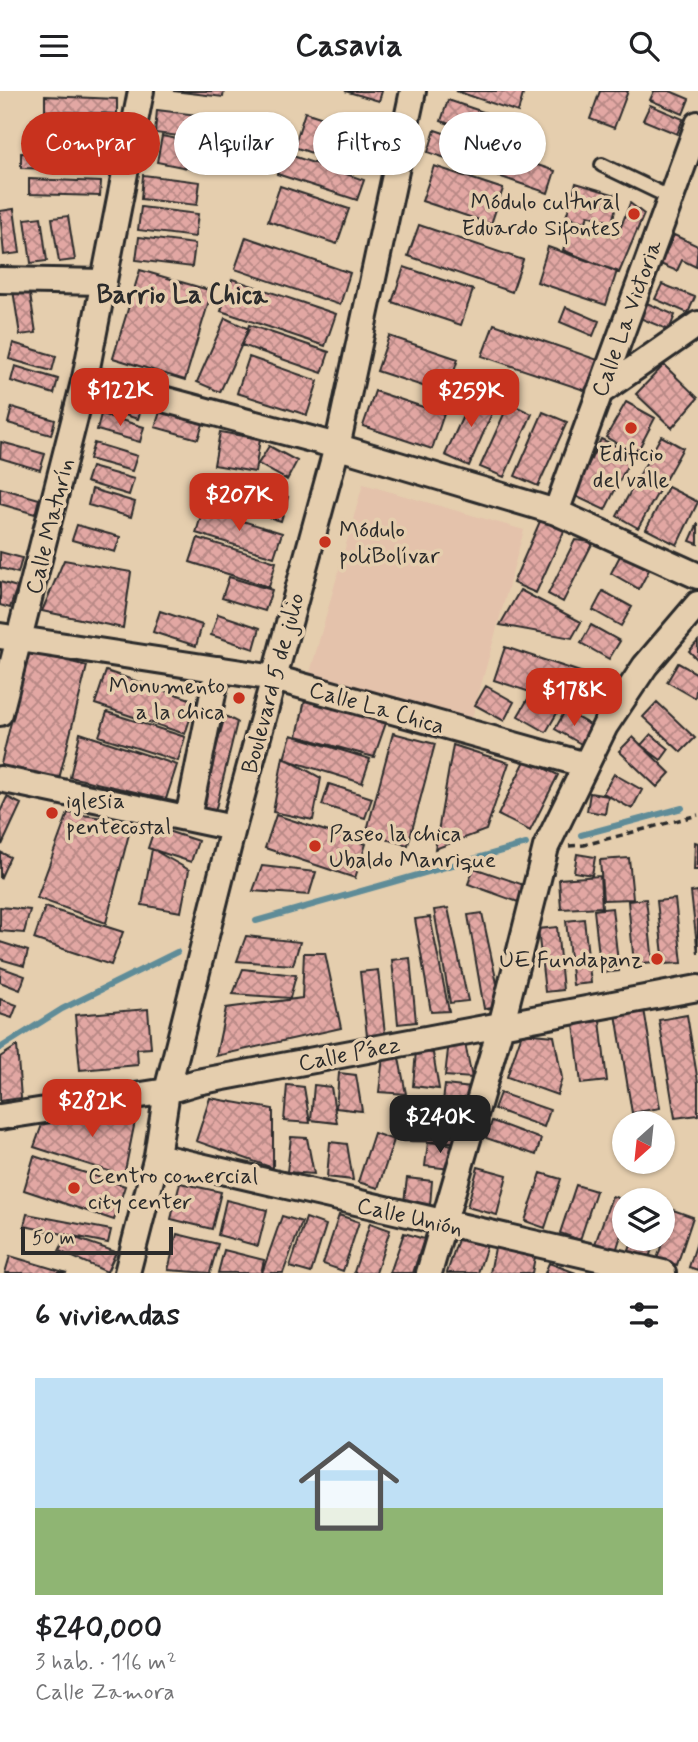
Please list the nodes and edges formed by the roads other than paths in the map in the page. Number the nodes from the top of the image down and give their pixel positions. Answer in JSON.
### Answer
{"nodes":[{"id":1,"x":141,"y":91,"type":"edge"},
{"id":2,"x":413,"y":91,"type":"edge"},
{"id":3,"x":698,"y":124,"type":"edge"},
{"id":4,"x":602,"y":165,"type":"dead end"},
{"id":5,"x":671,"y":198,"type":"junction"},
{"id":6,"x":0,"y":280,"type":"edge"},
{"id":7,"x":104,"y":282,"type":"junction"},
{"id":8,"x":698,"y":324,"type":"edge"},
{"id":9,"x":85,"y":378,"type":"junction"},
{"id":10,"x":598,"y":393,"type":"junction"},
{"id":11,"x":337,"y":447,"type":"junction"},
{"id":12,"x":556,"y":512,"type":"junction"},
{"id":13,"x":698,"y":576,"type":"edge"},
{"id":14,"x":698,"y":604,"type":"edge"},
{"id":15,"x":10,"y":638,"type":"edge"},
{"id":16,"x":218,"y":669,"type":"junction"},
{"id":17,"x":274,"y":678,"type":"junction"},
{"id":18,"x":0,"y":713,"type":"edge"},
{"id":19,"x":586,"y":765,"type":"junction"},
{"id":20,"x":0,"y":779,"type":"edge"},
{"id":21,"x":188,"y":818,"type":"junction"},
{"id":22,"x":233,"y":828,"type":"junction"},
{"id":23,"x":698,"y":988,"type":"edge"},
{"id":24,"x":502,"y":1022,"type":"junction"},
{"id":25,"x":167,"y":1091,"type":"junction"},
{"id":26,"x":0,"y":1117,"type":"edge"},
{"id":27,"x":157,"y":1156,"type":"junction"},
{"id":28,"x":442,"y":1224,"type":"junction"},
{"id":29,"x":127,"y":1273,"type":"edge"},
{"id":30,"x":429,"y":1273,"type":"edge"},
{"id":31,"x":663,"y":1273,"type":"edge"}],
"edges":[{"from":1,"to":7,"type":"street","name":"Calle Maturín"},
{"from":2,"to":11,"type":"street","name":"Boulevard 5 de julio"},
{"from":3,"to":5,"type":"street","name":"Calle La Victoria"},
{"from":4,"to":5,"type":"lane"},
{"from":5,"to":10,"type":"street","name":"Calle La Victoria"},
{"from":6,"to":7,"type":"street"},
{"from":7,"to":9,"type":"street","name":"Calle Maturín"},
{"from":8,"to":10,"type":"street"},
{"from":9,"to":11,"type":"street"},
{"from":9,"to":15,"type":"street","name":"Calle Maturín"},
{"from":10,"to":12,"type":"street","name":"Calle La Victoria"},
{"from":11,"to":12,"type":"street"},
{"from":11,"to":17,"type":"street","name":"Boulevard 5 de julio"},
{"from":12,"to":13,"type":"street"},
{"from":14,"to":19,"type":"street"},
{"from":15,"to":16,"type":"street","name":"Calle La Chica"},
{"from":15,"to":18,"type":"street","name":"Calle Maturín"},
{"from":16,"to":17,"type":"street","name":"Calle La Chica"},
{"from":16,"to":21,"type":"street"},
{"from":17,"to":19,"type":"street","name":"Calle La Chica"},
{"from":17,"to":22,"type":"street","name":"Boulevard 5 de julio"},
{"from":19,"to":24,"type":"street"},
{"from":20,"to":21,"type":"street"},
{"from":21,"to":22,"type":"street"},
{"from":22,"to":25,"type":"street","name":"Boulevard 5 de julio"},
{"from":23,"to":24,"type":"street","name":"Calle Páez"},
{"from":24,"to":25,"type":"street","name":"Calle Páez"},
{"from":24,"to":28,"type":"street"},
{"from":25,"to":26,"type":"street","name":"Calle Páez"},
{"from":25,"to":27,"type":"street","name":"Boulevard 5 de julio"},
{"from":27,"to":28,"type":"street","name":"Calle Unión"},
{"from":27,"to":29,"type":"street","name":"Boulevard 5 de julio"},
{"from":28,"to":30,"type":"street"},
{"from":28,"to":31,"type":"street","name":"Calle Unión"}]}
